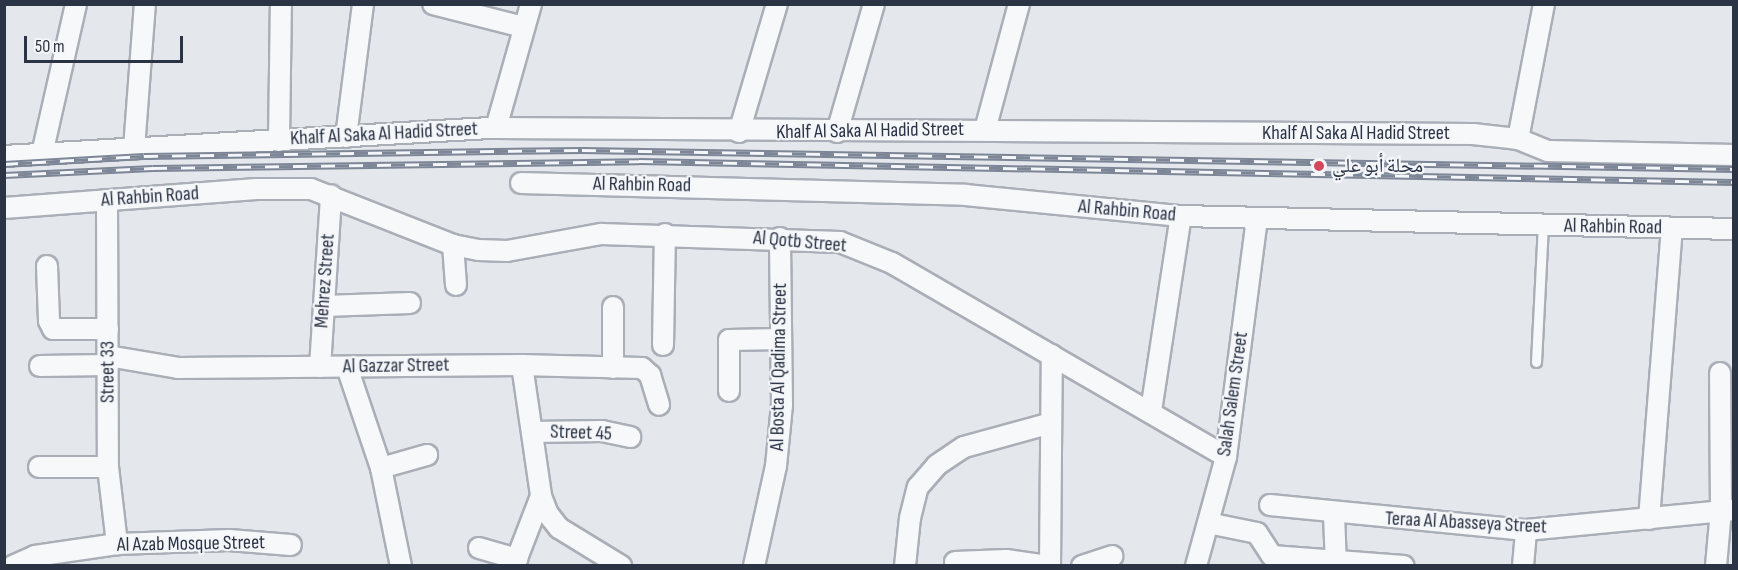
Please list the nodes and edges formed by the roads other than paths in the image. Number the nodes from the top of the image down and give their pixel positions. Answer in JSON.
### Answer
{"nodes":[{"id":1,"x":76,"y":4,"type":"edge"},
{"id":2,"x":145,"y":4,"type":"edge"},
{"id":3,"x":280,"y":4,"type":"edge"},
{"id":4,"x":363,"y":4,"type":"edge"},
{"id":5,"x":433,"y":4,"type":"edge"},
{"id":6,"x":531,"y":4,"type":"edge"},
{"id":7,"x":777,"y":4,"type":"edge"},
{"id":8,"x":874,"y":4,"type":"edge"},
{"id":9,"x":1019,"y":4,"type":"edge"},
{"id":10,"x":1544,"y":4,"type":"edge"},
{"id":11,"x":523,"y":27,"type":"junction"},
{"id":12,"x":496,"y":128,"type":"junction"},
{"id":13,"x":985,"y":130,"type":"junction"},
{"id":14,"x":739,"y":132,"type":"junction"},
{"id":15,"x":837,"y":132,"type":"junction"},
{"id":16,"x":346,"y":136,"type":"junction"},
{"id":17,"x":1518,"y":139,"type":"junction"},
{"id":18,"x":279,"y":141,"type":"junction"},
{"id":19,"x":134,"y":149,"type":"junction"},
{"id":20,"x":42,"y":154,"type":"junction"},
{"id":21,"x":1734,"y":155,"type":"edge"},
{"id":22,"x":4,"y":156,"type":"edge"},
{"id":23,"x":521,"y":183,"type":"dead end"},
{"id":24,"x":331,"y":195,"type":"junction"},
{"id":25,"x":107,"y":200,"type":"junction"},
{"id":26,"x":4,"y":208,"type":"edge"},
{"id":27,"x":1181,"y":216,"type":"junction"},
{"id":28,"x":1257,"y":219,"type":"junction"},
{"id":29,"x":1543,"y":225,"type":"junction"},
{"id":30,"x":1672,"y":228,"type":"junction"},
{"id":31,"x":1734,"y":229,"type":"edge"},
{"id":32,"x":665,"y":234,"type":"junction"},
{"id":33,"x":780,"y":238,"type":"junction"},
{"id":34,"x":453,"y":245,"type":"junction"},
{"id":35,"x":47,"y":266,"type":"dead end"},
{"id":36,"x":456,"y":285,"type":"dead end"},
{"id":37,"x":410,"y":303,"type":"dead end"},
{"id":38,"x":324,"y":306,"type":"junction"},
{"id":39,"x":613,"y":307,"type":"dead end"},
{"id":40,"x":108,"y":328,"type":"junction"},
{"id":41,"x":781,"y":339,"type":"junction"},
{"id":42,"x":663,"y":345,"type":"dead end"},
{"id":43,"x":1052,"y":355,"type":"junction"},
{"id":44,"x":108,"y":360,"type":"junction"},
{"id":45,"x":1536,"y":362,"type":"dead end"},
{"id":46,"x":522,"y":365,"type":"junction"},
{"id":47,"x":40,"y":366,"type":"dead end"},
{"id":48,"x":320,"y":367,"type":"junction"},
{"id":49,"x":347,"y":367,"type":"junction"},
{"id":50,"x":613,"y":368,"type":"junction"},
{"id":51,"x":1720,"y":373,"type":"dead end"},
{"id":52,"x":729,"y":391,"type":"dead end"},
{"id":53,"x":659,"y":405,"type":"dead end"},
{"id":54,"x":1151,"y":411,"type":"junction"},
{"id":55,"x":1051,"y":423,"type":"junction"},
{"id":56,"x":532,"y":432,"type":"junction"},
{"id":57,"x":630,"y":437,"type":"dead end"},
{"id":58,"x":427,"y":455,"type":"dead end"},
{"id":59,"x":1226,"y":457,"type":"junction"},
{"id":60,"x":39,"y":467,"type":"dead end"},
{"id":61,"x":108,"y":467,"type":"junction"},
{"id":62,"x":381,"y":468,"type":"junction"},
{"id":63,"x":541,"y":496,"type":"junction"},
{"id":64,"x":1270,"y":505,"type":"dead end"},
{"id":65,"x":1727,"y":510,"type":"edge"},
{"id":66,"x":1334,"y":514,"type":"junction"},
{"id":67,"x":1649,"y":519,"type":"junction"},
{"id":68,"x":1208,"y":523,"type":"junction"},
{"id":69,"x":1527,"y":530,"type":"junction"},
{"id":70,"x":117,"y":544,"type":"junction"},
{"id":71,"x":291,"y":544,"type":"dead end"},
{"id":72,"x":479,"y":548,"type":"dead end"},
{"id":73,"x":1112,"y":556,"type":"dead end"},
{"id":74,"x":27,"y":562,"type":"edge"},
{"id":75,"x":515,"y":562,"type":"edge"},
{"id":76,"x":955,"y":562,"type":"dead end"},
{"id":77,"x":1335,"y":563,"type":"edge"},
{"id":78,"x":401,"y":566,"type":"edge"},
{"id":79,"x":621,"y":566,"type":"edge"},
{"id":80,"x":754,"y":566,"type":"edge"},
{"id":81,"x":905,"y":566,"type":"edge"},
{"id":82,"x":1049,"y":566,"type":"edge"},
{"id":83,"x":1082,"y":566,"type":"edge"},
{"id":84,"x":1196,"y":566,"type":"edge"},
{"id":85,"x":1404,"y":566,"type":"edge"},
{"id":86,"x":1523,"y":566,"type":"edge"},
{"id":87,"x":1716,"y":566,"type":"edge"}],
"edges":[{"from":1,"to":20,"type":"street"},
{"from":2,"to":19,"type":"street"},
{"from":3,"to":18,"type":"street"},
{"from":4,"to":16,"type":"street"},
{"from":5,"to":11,"type":"street"},
{"from":6,"to":11,"type":"street"},
{"from":7,"to":14,"type":"street"},
{"from":8,"to":15,"type":"street"},
{"from":9,"to":13,"type":"street"},
{"from":10,"to":17,"type":"street"},
{"from":11,"to":12,"type":"street"},
{"from":12,"to":14,"type":"street","name":"Khalf Al Saka Al Hadid Street"},
{"from":12,"to":16,"type":"street","name":"Khalf Al Saka Al Hadid Street"},
{"from":13,"to":15,"type":"street","name":"Khalf Al Saka Al Hadid Street"},
{"from":13,"to":17,"type":"street","name":"Khalf Al Saka Al Hadid Street"},
{"from":14,"to":15,"type":"street","name":"Khalf Al Saka Al Hadid Street"},
{"from":16,"to":18,"type":"street","name":"Khalf Al Saka Al Hadid Street"},
{"from":17,"to":21,"type":"street","name":"Khalf Al Saka Al Hadid Street"},
{"from":18,"to":19,"type":"street","name":"Khalf Al Saka Al Hadid Street"},
{"from":19,"to":20,"type":"street","name":"Khalf Al Saka Al Hadid Street"},
{"from":20,"to":22,"type":"street","name":"Khalf Al Saka Al Hadid Street"},
{"from":23,"to":27,"type":"street","name":"Al Rahbin Road"},
{"from":24,"to":25,"type":"street","name":"Al Rahbin Road"},
{"from":24,"to":34,"type":"street","name":"Al Qotb Street"},
{"from":24,"to":38,"type":"street","name":"Mehrez Street"},
{"from":25,"to":26,"type":"street","name":"Al Rahbin Road"},
{"from":25,"to":40,"type":"street","name":"Street 33"},
{"from":27,"to":28,"type":"street","name":"Al Rahbin Road"},
{"from":27,"to":54,"type":"street"},
{"from":28,"to":29,"type":"street","name":"Al Rahbin Road"},
{"from":28,"to":59,"type":"street","name":"Salah Salem Street"},
{"from":29,"to":30,"type":"street","name":"Al Rahbin Road"},
{"from":29,"to":45,"type":"lane"},
{"from":30,"to":31,"type":"street","name":"Al Rahbin Road"},
{"from":30,"to":67,"type":"street"},
{"from":32,"to":33,"type":"street","name":"Al Qotb Street"},
{"from":32,"to":34,"type":"street","name":"Al Qotb Street"},
{"from":32,"to":42,"type":"street"},
{"from":33,"to":41,"type":"street","name":"Al Bosta Al Qadima Street"},
{"from":33,"to":43,"type":"street","name":"Al Qotb Street"},
{"from":34,"to":36,"type":"street"},
{"from":35,"to":40,"type":"street"},
{"from":37,"to":38,"type":"street"},
{"from":38,"to":48,"type":"street","name":"Mehrez Street"},
{"from":39,"to":50,"type":"street"},
{"from":40,"to":44,"type":"street","name":"Street 33"},
{"from":41,"to":52,"type":"street"},
{"from":41,"to":80,"type":"street","name":"Al Bosta Al Qadima Street"},
{"from":43,"to":54,"type":"street","name":"Al Qotb Street"},
{"from":43,"to":55,"type":"street"},
{"from":44,"to":47,"type":"street","name":"Al Gazzar Street"},
{"from":44,"to":48,"type":"street","name":"Al Gazzar Street"},
{"from":44,"to":61,"type":"street","name":"Street 33"},
{"from":46,"to":49,"type":"street","name":"Al Gazzar Street"},
{"from":46,"to":50,"type":"street","name":"Al Gazzar Street"},
{"from":46,"to":56,"type":"street"},
{"from":48,"to":49,"type":"street","name":"Al Gazzar Street"},
{"from":49,"to":62,"type":"street"},
{"from":50,"to":53,"type":"street","name":"Al Gazzar Street"},
{"from":51,"to":65,"type":"street"},
{"from":54,"to":59,"type":"street","name":"Al Qotb Street"},
{"from":55,"to":81,"type":"street"},
{"from":55,"to":82,"type":"street"},
{"from":56,"to":57,"type":"street","name":"Street 45"},
{"from":56,"to":63,"type":"street"},
{"from":58,"to":62,"type":"street"},
{"from":59,"to":68,"type":"street","name":"Salah Salem Street"},
{"from":60,"to":61,"type":"street"},
{"from":61,"to":70,"type":"street","name":"Street 33"},
{"from":62,"to":78,"type":"street"},
{"from":63,"to":75,"type":"street"},
{"from":63,"to":79,"type":"street"},
{"from":64,"to":66,"type":"street","name":"Teraa Al Abasseya Street"},
{"from":65,"to":67,"type":"street","name":"Teraa Al Abasseya Street"},
{"from":65,"to":87,"type":"street"},
{"from":66,"to":69,"type":"street","name":"Teraa Al Abasseya Street"},
{"from":66,"to":77,"type":"street"},
{"from":67,"to":69,"type":"street","name":"Teraa Al Abasseya Street"},
{"from":68,"to":77,"type":"street"},
{"from":68,"to":84,"type":"street","name":"Salah Salem Street"},
{"from":69,"to":86,"type":"street"},
{"from":70,"to":71,"type":"street","name":"Al Azab Mosque Street"},
{"from":70,"to":74,"type":"street","name":"Al Azab Mosque Street"},
{"from":72,"to":75,"type":"street"},
{"from":73,"to":83,"type":"street"},
{"from":76,"to":82,"type":"street"},
{"from":77,"to":85,"type":"street"}]}
